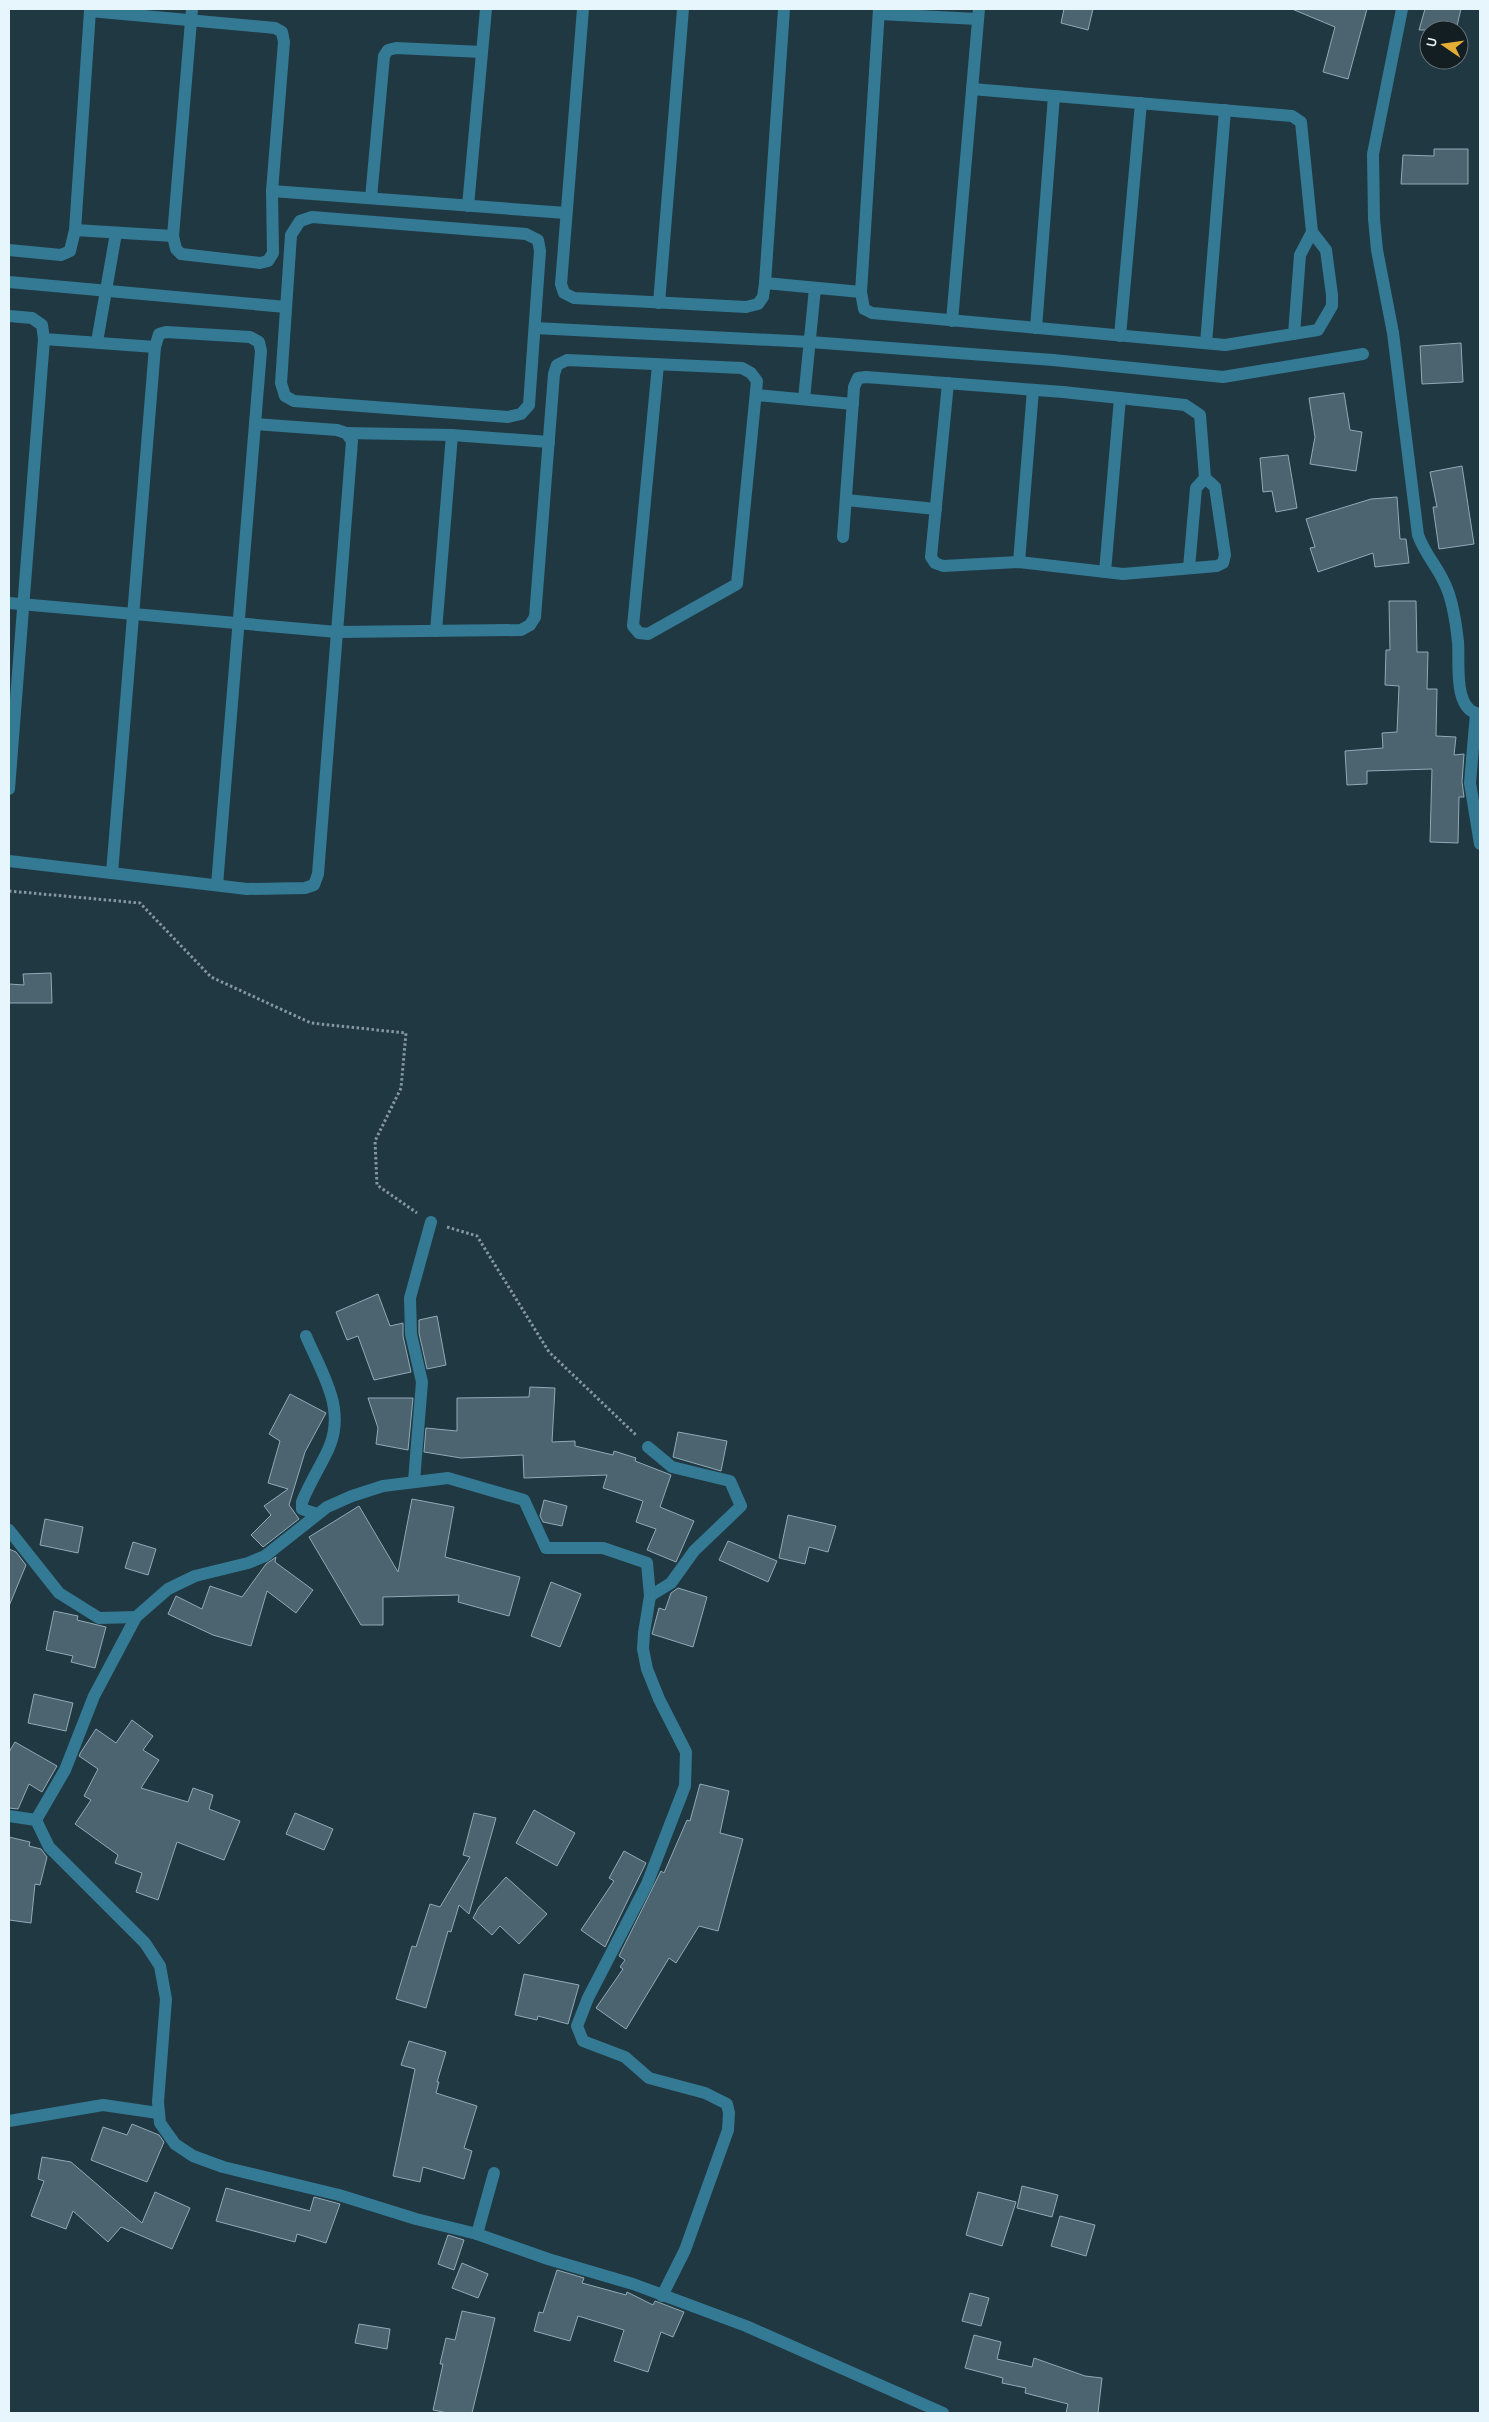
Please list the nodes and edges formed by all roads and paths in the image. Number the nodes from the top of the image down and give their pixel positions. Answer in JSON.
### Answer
{"nodes":[{"id":1,"x":486,"y":9,"type":"edge"},
{"id":2,"x":583,"y":9,"type":"edge"},
{"id":3,"x":683,"y":9,"type":"edge"},
{"id":4,"x":784,"y":9,"type":"edge"},
{"id":5,"x":1402,"y":9,"type":"edge"},
{"id":6,"x":90,"y":10,"type":"edge"},
{"id":7,"x":879,"y":11,"type":"edge"},
{"id":8,"x":192,"y":14,"type":"edge"},
{"id":9,"x":978,"y":14,"type":"edge"},
{"id":10,"x":482,"y":52,"type":"junction"},
{"id":11,"x":972,"y":88,"type":"junction"},
{"id":12,"x":1054,"y":96,"type":"junction"},
{"id":13,"x":1140,"y":103,"type":"junction"},
{"id":14,"x":1225,"y":110,"type":"junction"},
{"id":15,"x":272,"y":191,"type":"junction"},
{"id":16,"x":371,"y":198,"type":"junction"},
{"id":17,"x":468,"y":206,"type":"junction"},
{"id":18,"x":566,"y":213,"type":"junction"},
{"id":19,"x":76,"y":230,"type":"junction"},
{"id":20,"x":1312,"y":232,"type":"junction"},
{"id":21,"x":116,"y":233,"type":"junction"},
{"id":22,"x":173,"y":236,"type":"junction"},
{"id":23,"x":9,"y":250,"type":"edge"},
{"id":24,"x":9,"y":282,"type":"edge"},
{"id":25,"x":765,"y":283,"type":"junction"},
{"id":26,"x":815,"y":288,"type":"junction"},
{"id":27,"x":106,"y":291,"type":"junction"},
{"id":28,"x":861,"y":292,"type":"junction"},
{"id":29,"x":659,"y":302,"type":"junction"},
{"id":30,"x":286,"y":307,"type":"junction"},
{"id":31,"x":9,"y":316,"type":"edge"},
{"id":32,"x":952,"y":320,"type":"junction"},
{"id":33,"x":535,"y":328,"type":"junction"},
{"id":34,"x":1036,"y":328,"type":"junction"},
{"id":35,"x":1294,"y":334,"type":"junction"},
{"id":36,"x":1120,"y":336,"type":"junction"},
{"id":37,"x":44,"y":339,"type":"junction"},
{"id":38,"x":97,"y":342,"type":"junction"},
{"id":39,"x":810,"y":342,"type":"junction"},
{"id":40,"x":1206,"y":343,"type":"junction"},
{"id":41,"x":155,"y":346,"type":"junction"},
{"id":42,"x":1363,"y":354,"type":"dead end"},
{"id":43,"x":658,"y":364,"type":"junction"},
{"id":44,"x":948,"y":383,"type":"junction"},
{"id":45,"x":1033,"y":390,"type":"junction"},
{"id":46,"x":756,"y":395,"type":"junction"},
{"id":47,"x":1120,"y":398,"type":"junction"},
{"id":48,"x":804,"y":399,"type":"junction"},
{"id":49,"x":853,"y":404,"type":"junction"},
{"id":50,"x":255,"y":424,"type":"junction"},
{"id":51,"x":346,"y":433,"type":"junction"},
{"id":52,"x":452,"y":435,"type":"junction"},
{"id":53,"x":548,"y":442,"type":"junction"},
{"id":54,"x":1204,"y":478,"type":"junction"},
{"id":55,"x":846,"y":500,"type":"junction"},
{"id":56,"x":936,"y":509,"type":"junction"},
{"id":57,"x":843,"y":537,"type":"dead end"},
{"id":58,"x":1019,"y":562,"type":"junction"},
{"id":59,"x":1189,"y":568,"type":"junction"},
{"id":60,"x":1105,"y":572,"type":"junction"},
{"id":61,"x":9,"y":603,"type":"edge"},
{"id":62,"x":23,"y":604,"type":"junction"},
{"id":63,"x":133,"y":614,"type":"junction"},
{"id":64,"x":239,"y":623,"type":"junction"},
{"id":65,"x":436,"y":631,"type":"junction"},
{"id":66,"x":337,"y":632,"type":"junction"},
{"id":67,"x":1478,"y":713,"type":"edge"},
{"id":68,"x":9,"y":789,"type":"edge"},
{"id":69,"x":1480,"y":844,"type":"edge"},
{"id":70,"x":9,"y":861,"type":"edge"},
{"id":71,"x":112,"y":873,"type":"junction"},
{"id":72,"x":217,"y":885,"type":"junction"},
{"id":73,"x":9,"y":891,"type":"edge"},
{"id":74,"x":431,"y":1222,"type":"junction"},
{"id":75,"x":306,"y":1336,"type":"dead end"},
{"id":76,"x":648,"y":1446,"type":"joint"},
{"id":77,"x":414,"y":1482,"type":"junction"},
{"id":78,"x":317,"y":1514,"type":"junction"},
{"id":79,"x":9,"y":1530,"type":"edge"},
{"id":80,"x":650,"y":1596,"type":"junction"},
{"id":81,"x":136,"y":1617,"type":"junction"},
{"id":82,"x":9,"y":1816,"type":"edge"},
{"id":83,"x":36,"y":1820,"type":"junction"},
{"id":84,"x":158,"y":2113,"type":"junction"},
{"id":85,"x":9,"y":2121,"type":"edge"},
{"id":86,"x":494,"y":2173,"type":"dead end"},
{"id":87,"x":477,"y":2234,"type":"junction"},
{"id":88,"x":662,"y":2296,"type":"junction"},
{"id":89,"x":943,"y":2413,"type":"edge"}],
"edges":[{"from":1,"to":10,"type":"street"},
{"from":2,"to":18,"type":"street"},
{"from":3,"to":29,"type":"street"},
{"from":4,"to":25,"type":"street"},
{"from":5,"to":67,"type":"street"},
{"from":6,"to":8,"type":"street"},
{"from":6,"to":19,"type":"street"},
{"from":7,"to":9,"type":"street"},
{"from":7,"to":28,"type":"street"},
{"from":8,"to":15,"type":"street"},
{"from":8,"to":22,"type":"street"},
{"from":9,"to":11,"type":"street"},
{"from":10,"to":16,"type":"street"},
{"from":10,"to":17,"type":"street"},
{"from":11,"to":12,"type":"street"},
{"from":11,"to":32,"type":"street"},
{"from":12,"to":13,"type":"street"},
{"from":12,"to":34,"type":"street"},
{"from":13,"to":14,"type":"street"},
{"from":13,"to":36,"type":"street"},
{"from":14,"to":20,"type":"street"},
{"from":14,"to":40,"type":"street"},
{"from":15,"to":16,"type":"street"},
{"from":15,"to":22,"type":"street"},
{"from":16,"to":17,"type":"street"},
{"from":17,"to":18,"type":"street"},
{"from":18,"to":29,"type":"street"},
{"from":19,"to":21,"type":"street"},
{"from":19,"to":23,"type":"street"},
{"from":20,"to":35,"type":"street"},
{"from":20,"to":35,"type":"street"},
{"from":21,"to":22,"type":"street"},
{"from":21,"to":27,"type":"street"},
{"from":24,"to":27,"type":"street"},
{"from":25,"to":26,"type":"street"},
{"from":25,"to":29,"type":"street"},
{"from":26,"to":28,"type":"street"},
{"from":26,"to":39,"type":"street"},
{"from":27,"to":30,"type":"street"},
{"from":27,"to":38,"type":"street"},
{"from":28,"to":32,"type":"street"},
{"from":30,"to":33,"type":"street"},
{"from":30,"to":33,"type":"street"},
{"from":31,"to":37,"type":"street"},
{"from":32,"to":34,"type":"street"},
{"from":33,"to":39,"type":"street"},
{"from":34,"to":36,"type":"street"},
{"from":35,"to":40,"type":"street"},
{"from":36,"to":40,"type":"street"},
{"from":37,"to":38,"type":"street"},
{"from":37,"to":62,"type":"street"},
{"from":38,"to":41,"type":"street"},
{"from":39,"to":42,"type":"street"},
{"from":39,"to":48,"type":"street"},
{"from":41,"to":50,"type":"street"},
{"from":41,"to":63,"type":"street"},
{"from":43,"to":46,"type":"street"},
{"from":43,"to":46,"type":"street"},
{"from":43,"to":53,"type":"street"},
{"from":44,"to":45,"type":"street"},
{"from":44,"to":49,"type":"street"},
{"from":44,"to":56,"type":"street"},
{"from":45,"to":47,"type":"street"},
{"from":45,"to":58,"type":"street"},
{"from":46,"to":48,"type":"street"},
{"from":47,"to":54,"type":"street"},
{"from":47,"to":60,"type":"street"},
{"from":48,"to":49,"type":"street"},
{"from":49,"to":55,"type":"street"},
{"from":50,"to":51,"type":"street"},
{"from":50,"to":64,"type":"street"},
{"from":51,"to":52,"type":"street"},
{"from":51,"to":66,"type":"street"},
{"from":52,"to":53,"type":"street"},
{"from":52,"to":65,"type":"street"},
{"from":53,"to":65,"type":"street"},
{"from":54,"to":59,"type":"street"},
{"from":54,"to":59,"type":"street"},
{"from":55,"to":56,"type":"street"},
{"from":55,"to":57,"type":"street"},
{"from":56,"to":58,"type":"street"},
{"from":58,"to":60,"type":"street"},
{"from":59,"to":60,"type":"street"},
{"from":61,"to":62,"type":"street"},
{"from":62,"to":63,"type":"street"},
{"from":62,"to":68,"type":"street"},
{"from":63,"to":64,"type":"street"},
{"from":63,"to":71,"type":"street"},
{"from":64,"to":66,"type":"street"},
{"from":64,"to":72,"type":"street"},
{"from":65,"to":66,"type":"street"},
{"from":66,"to":72,"type":"street"},
{"from":67,"to":69,"type":"street"},
{"from":70,"to":71,"type":"street"},
{"from":71,"to":72,"type":"street"},
{"from":73,"to":74,"type":"path"},
{"from":74,"to":76,"type":"path"},
{"from":74,"to":77,"type":"street"},
{"from":75,"to":78,"type":"street"},
{"from":76,"to":80,"type":"street"},
{"from":77,"to":78,"type":"street"},
{"from":77,"to":80,"type":"street"},
{"from":78,"to":81,"type":"street"},
{"from":79,"to":81,"type":"street"},
{"from":80,"to":88,"type":"street"},
{"from":81,"to":83,"type":"street"},
{"from":82,"to":83,"type":"street"},
{"from":83,"to":84,"type":"street"},
{"from":84,"to":85,"type":"street"},
{"from":84,"to":87,"type":"street"},
{"from":86,"to":87,"type":"street"},
{"from":87,"to":88,"type":"street"},
{"from":88,"to":89,"type":"street"}]}
